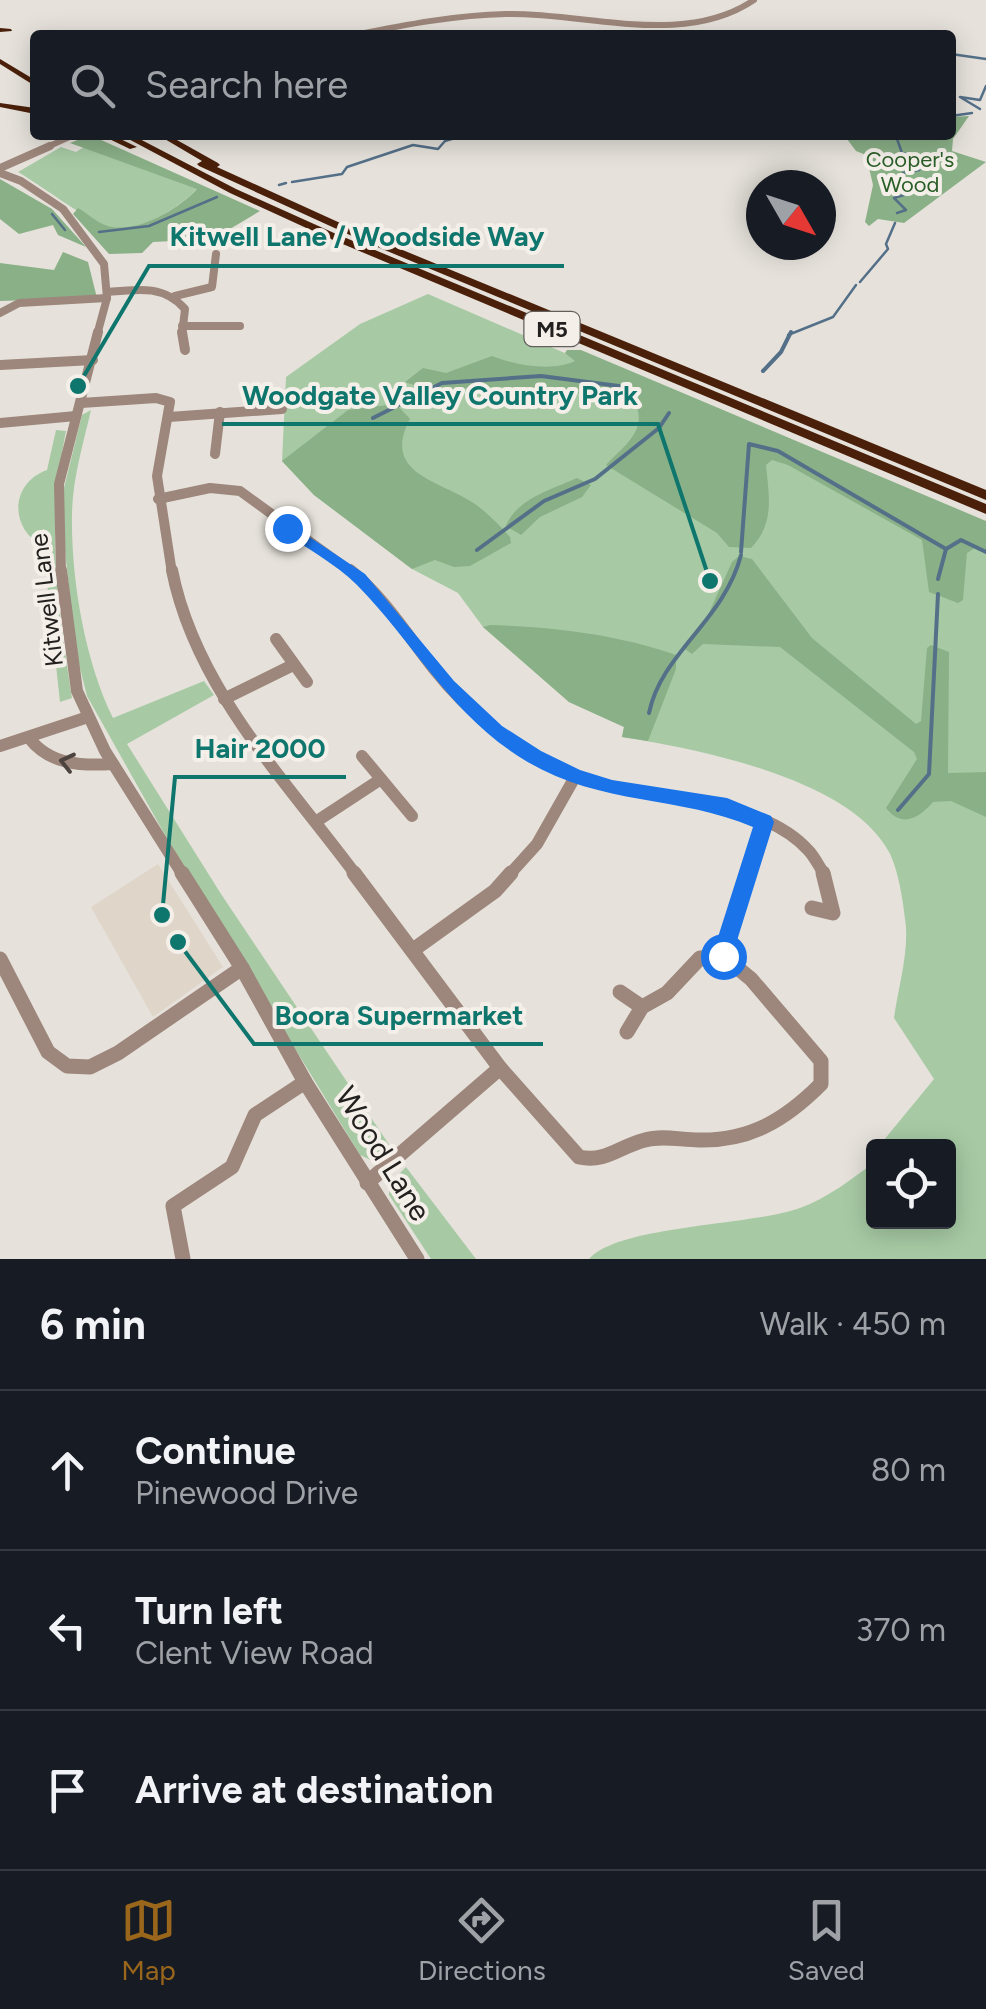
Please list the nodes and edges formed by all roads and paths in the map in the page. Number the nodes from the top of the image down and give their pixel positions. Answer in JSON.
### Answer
{"nodes":[{"id":1,"x":754,"y":0,"type":"edge"},
{"id":2,"x":390,"y":30,"type":"edge"},
{"id":3,"x":0,"y":49,"type":"edge"},
{"id":4,"x":0,"y":61,"type":"edge"},
{"id":5,"x":30,"y":69,"type":"edge"},
{"id":6,"x":30,"y":81,"type":"edge"},
{"id":7,"x":0,"y":105,"type":"edge"},
{"id":8,"x":30,"y":110,"type":"edge"},
{"id":9,"x":64,"y":140,"type":"edge"},
{"id":10,"x":117,"y":140,"type":"edge"},
{"id":11,"x":135,"y":140,"type":"edge"},
{"id":12,"x":155,"y":140,"type":"edge"},
{"id":13,"x":171,"y":140,"type":"edge"},
{"id":14,"x":0,"y":171,"type":"edge"},
{"id":15,"x":233,"y":191,"type":"junction"},
{"id":16,"x":284,"y":203,"type":"junction"},
{"id":17,"x":216,"y":254,"type":"dead end"},
{"id":18,"x":108,"y":295,"type":"junction"},
{"id":19,"x":175,"y":296,"type":"junction"},
{"id":20,"x":0,"y":313,"type":"edge"},
{"id":21,"x":182,"y":326,"type":"junction"},
{"id":22,"x":240,"y":326,"type":"dead end"},
{"id":23,"x":185,"y":350,"type":"dead end"},
{"id":24,"x":93,"y":360,"type":"junction"},
{"id":25,"x":0,"y":365,"type":"edge"},
{"id":26,"x":81,"y":403,"type":"junction"},
{"id":27,"x":282,"y":408,"type":"dead end"},
{"id":28,"x":220,"y":412,"type":"junction"},
{"id":29,"x":76,"y":416,"type":"junction"},
{"id":30,"x":168,"y":417,"type":"junction"},
{"id":31,"x":0,"y":422,"type":"edge"},
{"id":32,"x":215,"y":454,"type":"dead end"},
{"id":33,"x":986,"y":495,"type":"edge"},
{"id":34,"x":158,"y":500,"type":"junction"},
{"id":35,"x":986,"y":509,"type":"edge"},
{"id":36,"x":276,"y":639,"type":"dead end"},
{"id":37,"x":293,"y":664,"type":"junction"},
{"id":38,"x":307,"y":682,"type":"dead end"},
{"id":39,"x":224,"y":699,"type":"junction"},
{"id":40,"x":88,"y":717,"type":"junction"},
{"id":41,"x":29,"y":738,"type":"junction"},
{"id":42,"x":0,"y":746,"type":"edge"},
{"id":43,"x":362,"y":756,"type":"dead end"},
{"id":44,"x":113,"y":764,"type":"junction"},
{"id":45,"x":576,"y":777,"type":"junction"},
{"id":46,"x":381,"y":779,"type":"junction"},
{"id":47,"x":412,"y":816,"type":"dead end"},
{"id":48,"x":316,"y":821,"type":"junction"},
{"id":49,"x":764,"y":822,"type":"junction"},
{"id":50,"x":812,"y":908,"type":"dead end"},
{"id":51,"x":412,"y":950,"type":"junction"},
{"id":52,"x":723,"y":956,"type":"junction"},
{"id":53,"x":0,"y":960,"type":"edge"},
{"id":54,"x":242,"y":968,"type":"junction"},
{"id":55,"x":620,"y":992,"type":"dead end"},
{"id":56,"x":642,"y":1007,"type":"junction"},
{"id":57,"x":627,"y":1032,"type":"dead end"},
{"id":58,"x":500,"y":1068,"type":"junction"},
{"id":59,"x":306,"y":1082,"type":"junction"},
{"id":60,"x":367,"y":1183,"type":"junction"},
{"id":61,"x":183,"y":1259,"type":"edge"},
{"id":62,"x":416,"y":1259,"type":"edge"}],
"edges":[{"from":1,"to":2,"type":"street"},
{"from":3,"to":5,"type":"highway"},
{"from":4,"to":6,"type":"highway"},
{"from":7,"to":8,"type":"highway"},
{"from":9,"to":14,"type":"street"},
{"from":10,"to":15,"type":"highway"},
{"from":11,"to":15,"type":"highway","number":"M5"},
{"from":12,"to":16,"type":"highway","number":"M5"},
{"from":13,"to":16,"type":"highway"},
{"from":14,"to":18,"type":"street"},
{"from":15,"to":35,"type":"highway","number":"M5"},
{"from":16,"to":33,"type":"highway","number":"M5"},
{"from":17,"to":19,"type":"street"},
{"from":18,"to":19,"type":"street"},
{"from":18,"to":20,"type":"street"},
{"from":18,"to":24,"type":"street","name":"Kitwell Lane"},
{"from":19,"to":21,"type":"street"},
{"from":21,"to":22,"type":"street"},
{"from":21,"to":23,"type":"street"},
{"from":24,"to":25,"type":"street"},
{"from":24,"to":26,"type":"street","name":"Kitwell Lane"},
{"from":26,"to":29,"type":"street","name":"Kitwell Lane"},
{"from":26,"to":30,"type":"street"},
{"from":27,"to":28,"type":"street"},
{"from":28,"to":30,"type":"street"},
{"from":28,"to":32,"type":"street"},
{"from":29,"to":31,"type":"street"},
{"from":29,"to":40,"type":"street","name":"Kitwell Lane"},
{"from":30,"to":34,"type":"street"},
{"from":34,"to":39,"type":"street"},
{"from":34,"to":45,"type":"street"},
{"from":36,"to":37,"type":"street"},
{"from":37,"to":38,"type":"street"},
{"from":37,"to":39,"type":"street"},
{"from":39,"to":48,"type":"street"},
{"from":40,"to":41,"type":"street"},
{"from":40,"to":44,"type":"street","name":"Wood Lane"},
{"from":41,"to":42,"type":"street"},
{"from":44,"to":41,"type":"street","one_way":true},
{"from":43,"to":46,"type":"street"},
{"from":44,"to":54,"type":"street","name":"Wood Lane"},
{"from":45,"to":49,"type":"street"},
{"from":45,"to":51,"type":"street"},
{"from":46,"to":47,"type":"street"},
{"from":46,"to":48,"type":"street"},
{"from":48,"to":51,"type":"street"},
{"from":49,"to":50,"type":"street"},
{"from":49,"to":52,"type":"street"},
{"from":51,"to":58,"type":"street"},
{"from":52,"to":56,"type":"street"},
{"from":52,"to":58,"type":"street"},
{"from":53,"to":54,"type":"street"},
{"from":54,"to":59,"type":"street","name":"Wood Lane"},
{"from":55,"to":56,"type":"street"},
{"from":56,"to":57,"type":"street"},
{"from":58,"to":60,"type":"street"},
{"from":59,"to":60,"type":"street","name":"Wood Lane"},
{"from":59,"to":61,"type":"street"},
{"from":60,"to":62,"type":"street","name":"Wood Lane"}]}
